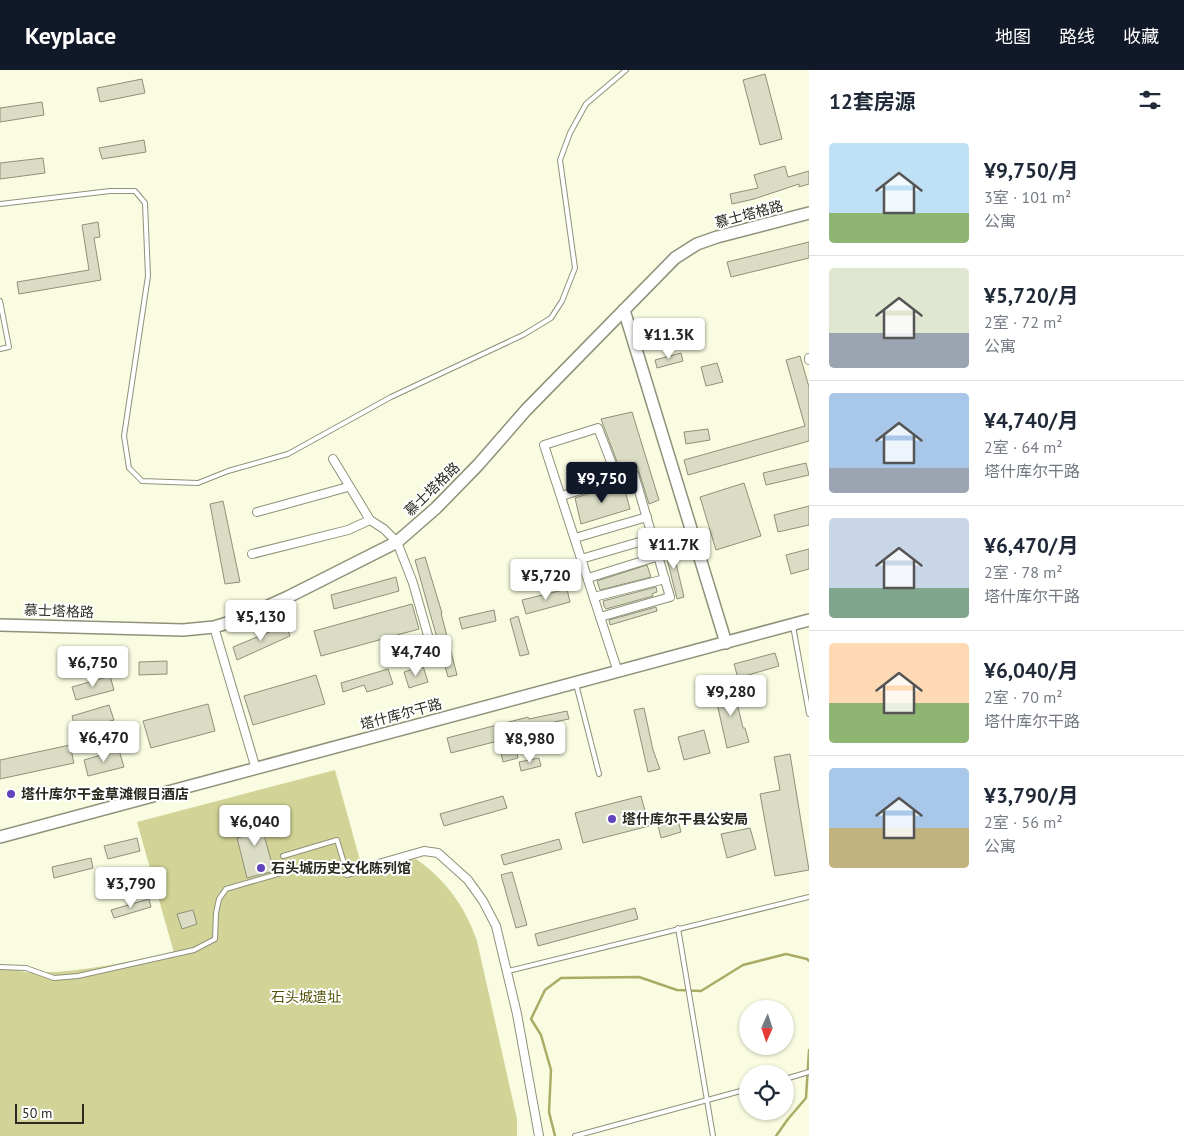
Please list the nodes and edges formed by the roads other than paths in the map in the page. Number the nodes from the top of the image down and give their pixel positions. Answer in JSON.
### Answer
{"nodes":[{"id":1,"x":626,"y":70,"type":"edge"},
{"id":2,"x":0,"y":204,"type":"edge"},
{"id":3,"x":809,"y":213,"type":"edge"},
{"id":4,"x":0,"y":301,"type":"edge"},
{"id":5,"x":624,"y":310,"type":"junction"},
{"id":6,"x":0,"y":349,"type":"edge"},
{"id":7,"x":333,"y":459,"type":"dead end"},
{"id":8,"x":618,"y":480,"type":"junction"},
{"id":9,"x":348,"y":486,"type":"junction"},
{"id":10,"x":561,"y":496,"type":"junction"},
{"id":11,"x":257,"y":512,"type":"dead end"},
{"id":12,"x":647,"y":517,"type":"junction"},
{"id":13,"x":370,"y":520,"type":"junction"},
{"id":14,"x":575,"y":538,"type":"junction"},
{"id":15,"x":653,"y":538,"type":"junction"},
{"id":16,"x":397,"y":542,"type":"junction"},
{"id":17,"x":252,"y":554,"type":"dead end"},
{"id":18,"x":658,"y":556,"type":"junction"},
{"id":19,"x":581,"y":559,"type":"junction"},
{"id":20,"x":588,"y":578,"type":"junction"},
{"id":21,"x":665,"y":578,"type":"junction"},
{"id":22,"x":594,"y":598,"type":"junction"},
{"id":23,"x":600,"y":617,"type":"junction"},
{"id":24,"x":809,"y":620,"type":"edge"},
{"id":25,"x":0,"y":625,"type":"edge"},
{"id":26,"x":793,"y":625,"type":"junction"},
{"id":27,"x":214,"y":627,"type":"junction"},
{"id":28,"x":726,"y":643,"type":"junction"},
{"id":29,"x":436,"y":660,"type":"dead end"},
{"id":30,"x":618,"y":672,"type":"junction"},
{"id":31,"x":576,"y":683,"type":"junction"},
{"id":32,"x":809,"y":714,"type":"edge"},
{"id":33,"x":256,"y":769,"type":"junction"},
{"id":34,"x":599,"y":774,"type":"dead end"},
{"id":35,"x":0,"y":836,"type":"edge"},
{"id":36,"x":283,"y":856,"type":"dead end"},
{"id":37,"x":288,"y":871,"type":"dead end"},
{"id":38,"x":347,"y":873,"type":"joint"},
{"id":39,"x":809,"y":897,"type":"edge"},
{"id":40,"x":678,"y":928,"type":"junction"},
{"id":41,"x":0,"y":967,"type":"edge"},
{"id":42,"x":507,"y":971,"type":"junction"},
{"id":43,"x":809,"y":1072,"type":"edge"},
{"id":44,"x":794,"y":1076,"type":"edge"},
{"id":45,"x":739,"y":1091,"type":"edge"},
{"id":46,"x":706,"y":1100,"type":"junction"},
{"id":47,"x":540,"y":1136,"type":"edge"},
{"id":48,"x":575,"y":1136,"type":"edge"},
{"id":49,"x":712,"y":1136,"type":"edge"}],
"edges":[{"from":1,"to":2,"type":"lane"},
{"from":3,"to":5,"type":"street","name":"慕士塔格路"},
{"from":4,"to":6,"type":"lane"},
{"from":5,"to":16,"type":"street","name":"慕士塔格路"},
{"from":5,"to":28,"type":"street"},
{"from":7,"to":9,"type":"street"},
{"from":8,"to":10,"type":"street"},
{"from":8,"to":10,"type":"street"},
{"from":8,"to":12,"type":"street"},
{"from":9,"to":11,"type":"street"},
{"from":9,"to":13,"type":"street"},
{"from":10,"to":14,"type":"street"},
{"from":12,"to":14,"type":"street"},
{"from":12,"to":15,"type":"street"},
{"from":13,"to":16,"type":"street"},
{"from":13,"to":17,"type":"street"},
{"from":14,"to":19,"type":"street"},
{"from":15,"to":18,"type":"street"},
{"from":15,"to":19,"type":"street"},
{"from":16,"to":27,"type":"street","name":"慕士塔格路"},
{"from":16,"to":29,"type":"street"},
{"from":18,"to":20,"type":"street"},
{"from":18,"to":21,"type":"street"},
{"from":19,"to":20,"type":"street"},
{"from":20,"to":22,"type":"street"},
{"from":21,"to":22,"type":"street"},
{"from":21,"to":23,"type":"street"},
{"from":22,"to":23,"type":"street"},
{"from":23,"to":30,"type":"street"},
{"from":24,"to":26,"type":"street","name":"塔什库尔干路"},
{"from":25,"to":27,"type":"street","name":"慕士塔格路"},
{"from":26,"to":28,"type":"street","name":"塔什库尔干路"},
{"from":26,"to":32,"type":"lane"},
{"from":27,"to":33,"type":"street"},
{"from":28,"to":30,"type":"street","name":"塔什库尔干路"},
{"from":30,"to":31,"type":"street","name":"塔什库尔干路"},
{"from":31,"to":33,"type":"street","name":"塔什库尔干路"},
{"from":31,"to":34,"type":"lane"},
{"from":33,"to":35,"type":"street","name":"塔什库尔干路"},
{"from":36,"to":38,"type":"lane"},
{"from":37,"to":41,"type":"lane"},
{"from":38,"to":42,"type":"street"},
{"from":39,"to":40,"type":"lane"},
{"from":40,"to":42,"type":"lane"},
{"from":40,"to":46,"type":"lane"},
{"from":42,"to":47,"type":"street"},
{"from":43,"to":44,"type":"lane"},
{"from":45,"to":46,"type":"lane"},
{"from":46,"to":48,"type":"lane"},
{"from":46,"to":49,"type":"lane"}]}
